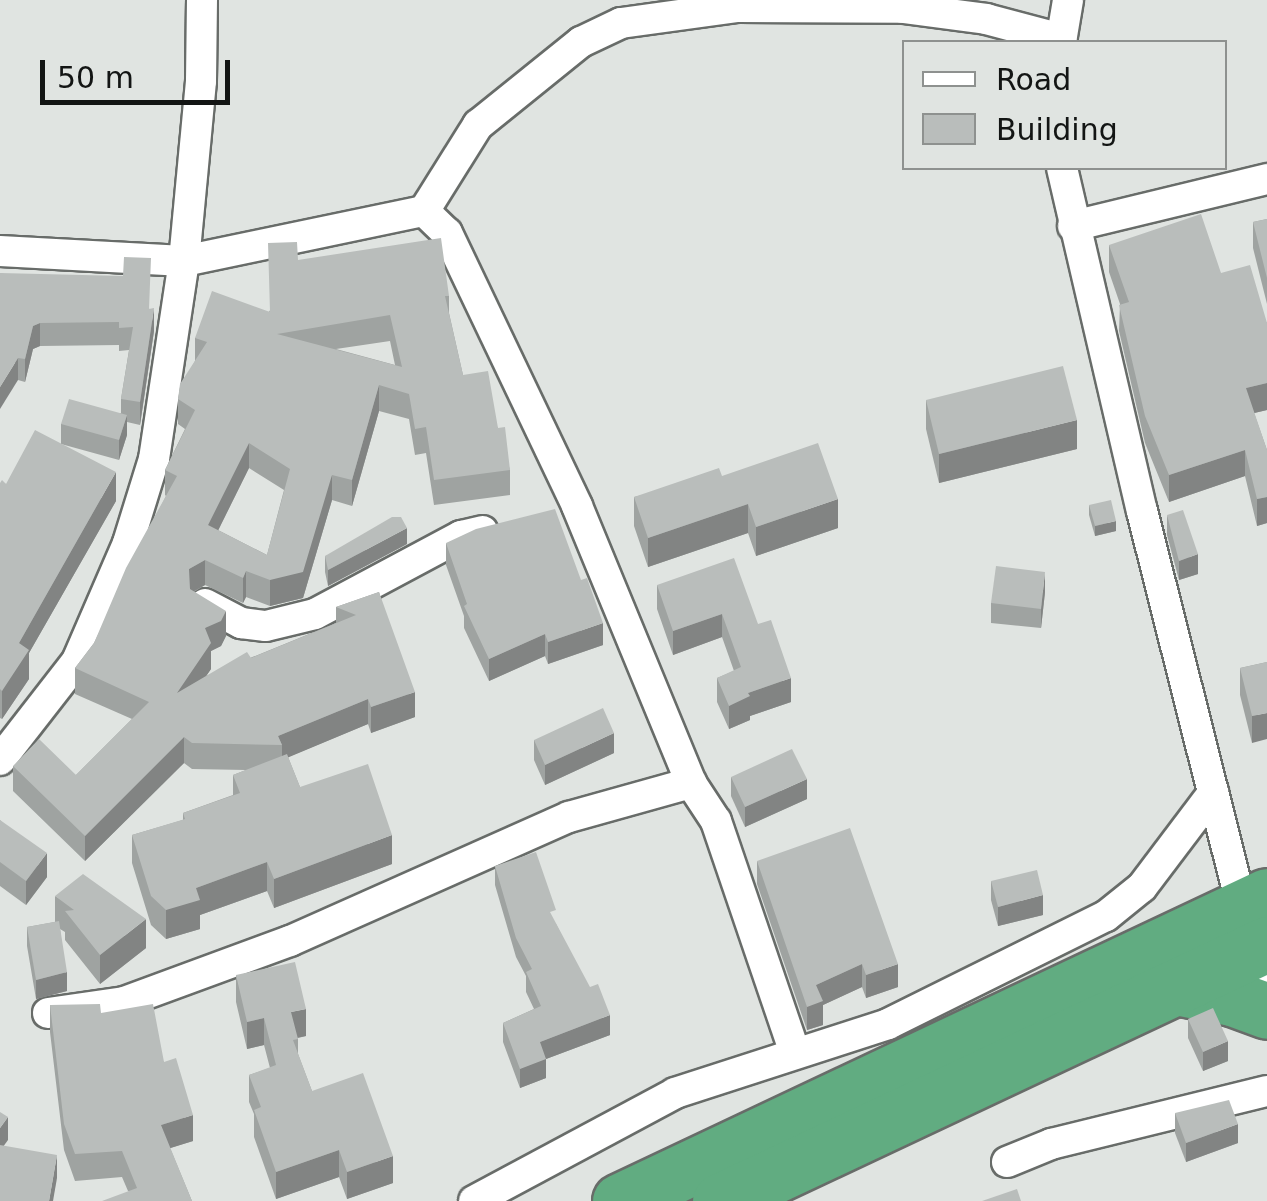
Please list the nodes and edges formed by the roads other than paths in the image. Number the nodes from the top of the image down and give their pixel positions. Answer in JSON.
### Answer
{"nodes":[{"id":1,"x":202,"y":0,"type":"edge"},
{"id":2,"x":1068,"y":0,"type":"edge"},
{"id":3,"x":737,"y":4,"type":"edge"},
{"id":4,"x":1058,"y":40,"type":"edge"},
{"id":5,"x":1061,"y":40,"type":"edge"},
{"id":6,"x":1062,"y":170,"type":"edge"},
{"id":7,"x":1267,"y":178,"type":"edge"},
{"id":8,"x":424,"y":211,"type":"junction"},
{"id":9,"x":1073,"y":226,"type":"junction"},
{"id":10,"x":0,"y":251,"type":"edge"},
{"id":11,"x":184,"y":261,"type":"junction"},
{"id":12,"x":577,"y":506,"type":"junction"},
{"id":13,"x":204,"y":604,"type":"edge"},
{"id":14,"x":0,"y":760,"type":"edge"},
{"id":15,"x":691,"y":783,"type":"junction"},
{"id":16,"x":1213,"y":792,"type":"junction"},
{"id":17,"x":1257,"y":925,"type":"edge"},
{"id":18,"x":1176,"y":987,"type":"junction"},
{"id":19,"x":1267,"y":1009,"type":"edge"},
{"id":20,"x":48,"y":1013,"type":"edge"},
{"id":21,"x":795,"y":1053,"type":"junction"},
{"id":22,"x":1267,"y":1091,"type":"edge"},
{"id":23,"x":1007,"y":1162,"type":"dead end"},
{"id":24,"x":474,"y":1201,"type":"edge"},
{"id":25,"x":620,"y":1201,"type":"edge"},
{"id":26,"x":720,"y":1201,"type":"edge"}],
"edges":[{"from":1,"to":11,"type":"street"},
{"from":2,"to":5,"type":"street"},
{"from":3,"to":4,"type":"street"},
{"from":3,"to":8,"type":"street"},
{"from":6,"to":9,"type":"street"},
{"from":7,"to":9,"type":"street"},
{"from":8,"to":11,"type":"street"},
{"from":8,"to":12,"type":"street"},
{"from":9,"to":16,"type":"street"},
{"from":10,"to":11,"type":"street"},
{"from":11,"to":14,"type":"street"},
{"from":12,"to":13,"type":"street"},
{"from":12,"to":15,"type":"street"},
{"from":15,"to":20,"type":"street"},
{"from":15,"to":21,"type":"street"},
{"from":16,"to":17,"type":"street"},
{"from":16,"to":21,"type":"street"},
{"from":17,"to":18,"type":"highway"},
{"from":17,"to":19,"type":"street"},
{"from":17,"to":25,"type":"highway"},
{"from":18,"to":19,"type":"highway"},
{"from":18,"to":26,"type":"highway"},
{"from":21,"to":24,"type":"street"},
{"from":22,"to":23,"type":"street"}]}
